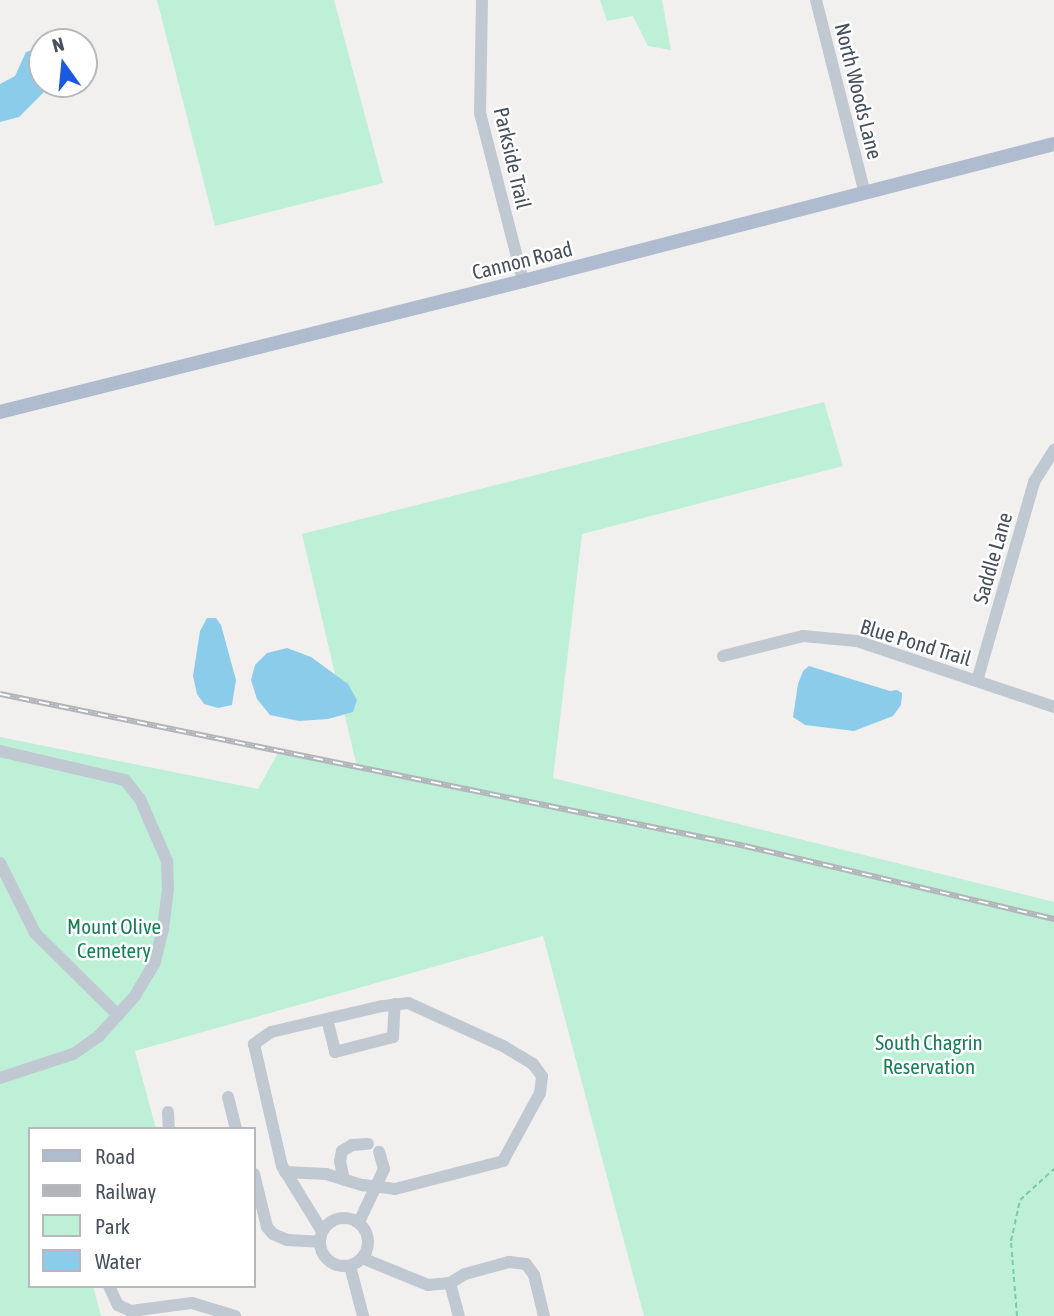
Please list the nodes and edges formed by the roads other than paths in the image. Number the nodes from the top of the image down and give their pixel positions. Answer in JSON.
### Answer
{"nodes":[{"id":1,"x":482,"y":0,"type":"edge"},
{"id":2,"x":816,"y":0,"type":"edge"},
{"id":3,"x":1054,"y":144,"type":"edge"},
{"id":4,"x":865,"y":192,"type":"junction"},
{"id":5,"x":523,"y":281,"type":"junction"},
{"id":6,"x":0,"y":412,"type":"edge"},
{"id":7,"x":1054,"y":450,"type":"edge"},
{"id":8,"x":723,"y":656,"type":"dead end"},
{"id":9,"x":977,"y":681,"type":"junction"},
{"id":10,"x":1054,"y":707,"type":"edge"},
{"id":11,"x":0,"y":751,"type":"edge"},
{"id":12,"x":0,"y":863,"type":"edge"},
{"id":13,"x":395,"y":1004,"type":"junction"},
{"id":14,"x":118,"y":1015,"type":"junction"},
{"id":15,"x":327,"y":1019,"type":"junction"},
{"id":16,"x":0,"y":1078,"type":"edge"},
{"id":17,"x":228,"y":1097,"type":"dead end"},
{"id":18,"x":168,"y":1112,"type":"dead end"},
{"id":19,"x":169,"y":1127,"type":"edge"},
{"id":20,"x":236,"y":1127,"type":"edge"},
{"id":21,"x":285,"y":1172,"type":"junction"},
{"id":22,"x":344,"y":1180,"type":"junction"},
{"id":23,"x":256,"y":1182,"type":"edge"},
{"id":24,"x":377,"y":1187,"type":"junction"},
{"id":25,"x":359,"y":1222,"type":"junction"},
{"id":26,"x":321,"y":1237,"type":"junction"},
{"id":27,"x":362,"y":1258,"type":"junction"},
{"id":28,"x":350,"y":1266,"type":"junction"},
{"id":29,"x":450,"y":1283,"type":"junction"},
{"id":30,"x":110,"y":1288,"type":"edge"},
{"id":31,"x":145,"y":1313,"type":"edge"},
{"id":32,"x":235,"y":1316,"type":"edge"},
{"id":33,"x":363,"y":1316,"type":"edge"},
{"id":34,"x":459,"y":1316,"type":"edge"},
{"id":35,"x":544,"y":1316,"type":"edge"}],
"edges":[{"from":1,"to":5,"type":"street","name":"Parkside Trail"},
{"from":2,"to":4,"type":"street","name":"North Woods Lane"},
{"from":3,"to":4,"type":"main road","name":"Cannon Road"},
{"from":4,"to":5,"type":"main road","name":"Cannon Road"},
{"from":5,"to":6,"type":"main road","name":"Cannon Road"},
{"from":7,"to":9,"type":"street","name":"Saddle Lane"},
{"from":8,"to":9,"type":"street","name":"Blue Pond Trail"},
{"from":9,"to":10,"type":"street","name":"Blue Pond Trail"},
{"from":11,"to":14,"type":"street"},
{"from":12,"to":14,"type":"street"},
{"from":13,"to":15,"type":"street"},
{"from":13,"to":15,"type":"street"},
{"from":13,"to":24,"type":"street"},
{"from":14,"to":16,"type":"street"},
{"from":15,"to":21,"type":"street"},
{"from":17,"to":20,"type":"street"},
{"from":18,"to":19,"type":"street"},
{"from":21,"to":22,"type":"street"},
{"from":21,"to":26,"type":"street"},
{"from":22,"to":24,"type":"street"},
{"from":22,"to":24,"type":"street"},
{"from":23,"to":26,"type":"street"},
{"from":24,"to":25,"type":"street"},
{"from":25,"to":26,"type":"street"},
{"from":25,"to":27,"type":"street"},
{"from":26,"to":28,"type":"street"},
{"from":27,"to":28,"type":"street"},
{"from":27,"to":29,"type":"street"},
{"from":28,"to":33,"type":"street"},
{"from":29,"to":34,"type":"street"},
{"from":29,"to":35,"type":"street"},
{"from":30,"to":31,"type":"street"},
{"from":31,"to":32,"type":"street"}]}
